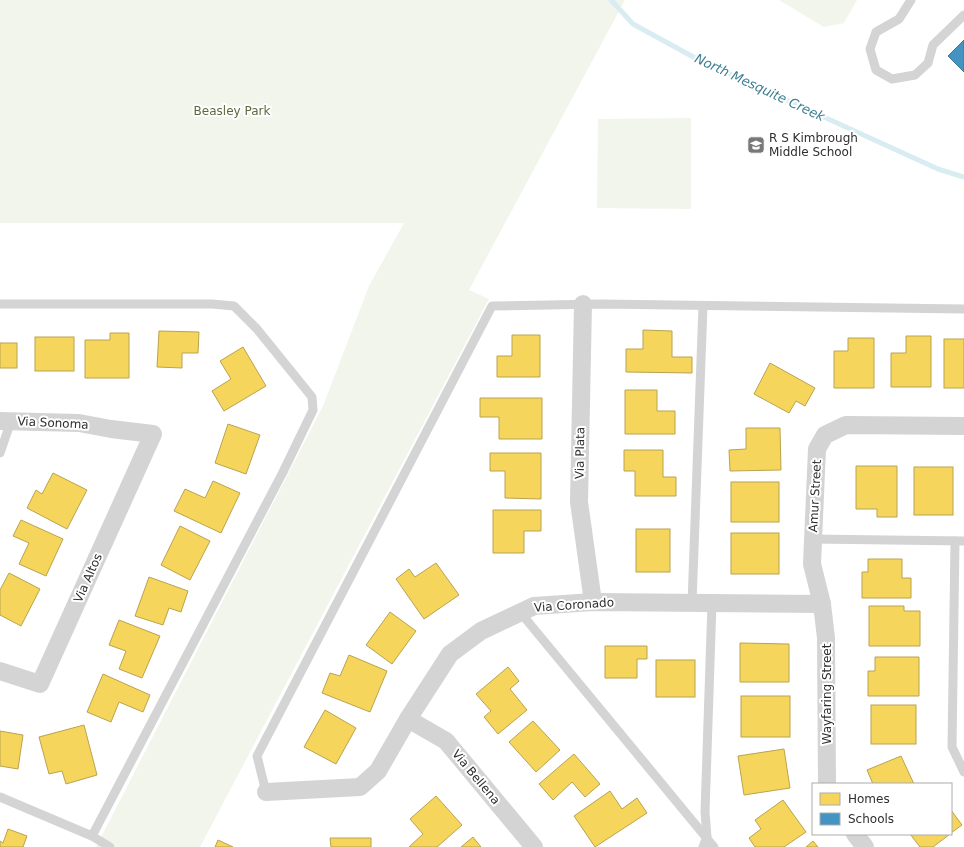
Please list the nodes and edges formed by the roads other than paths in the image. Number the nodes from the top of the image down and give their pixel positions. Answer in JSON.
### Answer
{"nodes":[{"id":1,"x":911,"y":0,"type":"edge"},
{"id":2,"x":964,"y":15,"type":"edge"},
{"id":3,"x":0,"y":304,"type":"edge"},
{"id":4,"x":583,"y":304,"type":"junction"},
{"id":5,"x":703,"y":306,"type":"junction"},
{"id":6,"x":964,"y":309,"type":"edge"},
{"id":7,"x":5,"y":421,"type":"edge"},
{"id":8,"x":964,"y":426,"type":"edge"},
{"id":9,"x":153,"y":434,"type":"joint"},
{"id":10,"x":0,"y":453,"type":"edge"},
{"id":11,"x":813,"y":539,"type":"junction"},
{"id":12,"x":959,"y":541,"type":"edge"},
{"id":13,"x":593,"y":602,"type":"junction"},
{"id":14,"x":692,"y":603,"type":"junction"},
{"id":15,"x":712,"y":603,"type":"junction"},
{"id":16,"x":822,"y":604,"type":"junction"},
{"id":17,"x":520,"y":612,"type":"junction"},
{"id":18,"x":0,"y":671,"type":"edge"},
{"id":19,"x":408,"y":719,"type":"junction"},
{"id":20,"x":964,"y":772,"type":"edge"},
{"id":21,"x":827,"y":783,"type":"edge"},
{"id":22,"x":266,"y":792,"type":"joint"},
{"id":23,"x":0,"y":797,"type":"edge"},
{"id":24,"x":856,"y":835,"type":"edge"},
{"id":25,"x":92,"y":836,"type":"junction"},
{"id":26,"x":706,"y":837,"type":"junction"},
{"id":27,"x":110,"y":847,"type":"edge"},
{"id":28,"x":534,"y":847,"type":"edge"},
{"id":29,"x":703,"y":847,"type":"edge"},
{"id":30,"x":714,"y":847,"type":"edge"},
{"id":31,"x":866,"y":847,"type":"edge"}],
"edges":[{"from":1,"to":2,"type":"lane"},
{"from":3,"to":25,"type":"lane"},
{"from":4,"to":5,"type":"lane"},
{"from":4,"to":13,"type":"street","name":"Via Plata"},
{"from":4,"to":22,"type":"lane"},
{"from":5,"to":6,"type":"lane"},
{"from":5,"to":14,"type":"lane"},
{"from":7,"to":9,"type":"street","name":"Via Sonoma"},
{"from":7,"to":10,"type":"lane"},
{"from":8,"to":11,"type":"street","name":"Amur Street"},
{"from":9,"to":18,"type":"street","name":"Via Altos"},
{"from":11,"to":12,"type":"lane"},
{"from":11,"to":16,"type":"street","name":"Amur Street"},
{"from":12,"to":20,"type":"lane"},
{"from":13,"to":14,"type":"street","name":"Via Coronado"},
{"from":13,"to":17,"type":"street","name":"Via Coronado"},
{"from":14,"to":15,"type":"street","name":"Via Coronado"},
{"from":15,"to":16,"type":"street","name":"Via Coronado"},
{"from":15,"to":26,"type":"lane"},
{"from":16,"to":21,"type":"street","name":"Wayfaring Street"},
{"from":17,"to":19,"type":"street","name":"Via Coronado"},
{"from":17,"to":26,"type":"lane"},
{"from":19,"to":22,"type":"street","name":"Via Coronado"},
{"from":19,"to":28,"type":"street","name":"Via Bellena"},
{"from":23,"to":25,"type":"lane"},
{"from":24,"to":31,"type":"street"},
{"from":25,"to":27,"type":"lane"},
{"from":26,"to":29,"type":"lane"},
{"from":26,"to":30,"type":"lane"}]}
